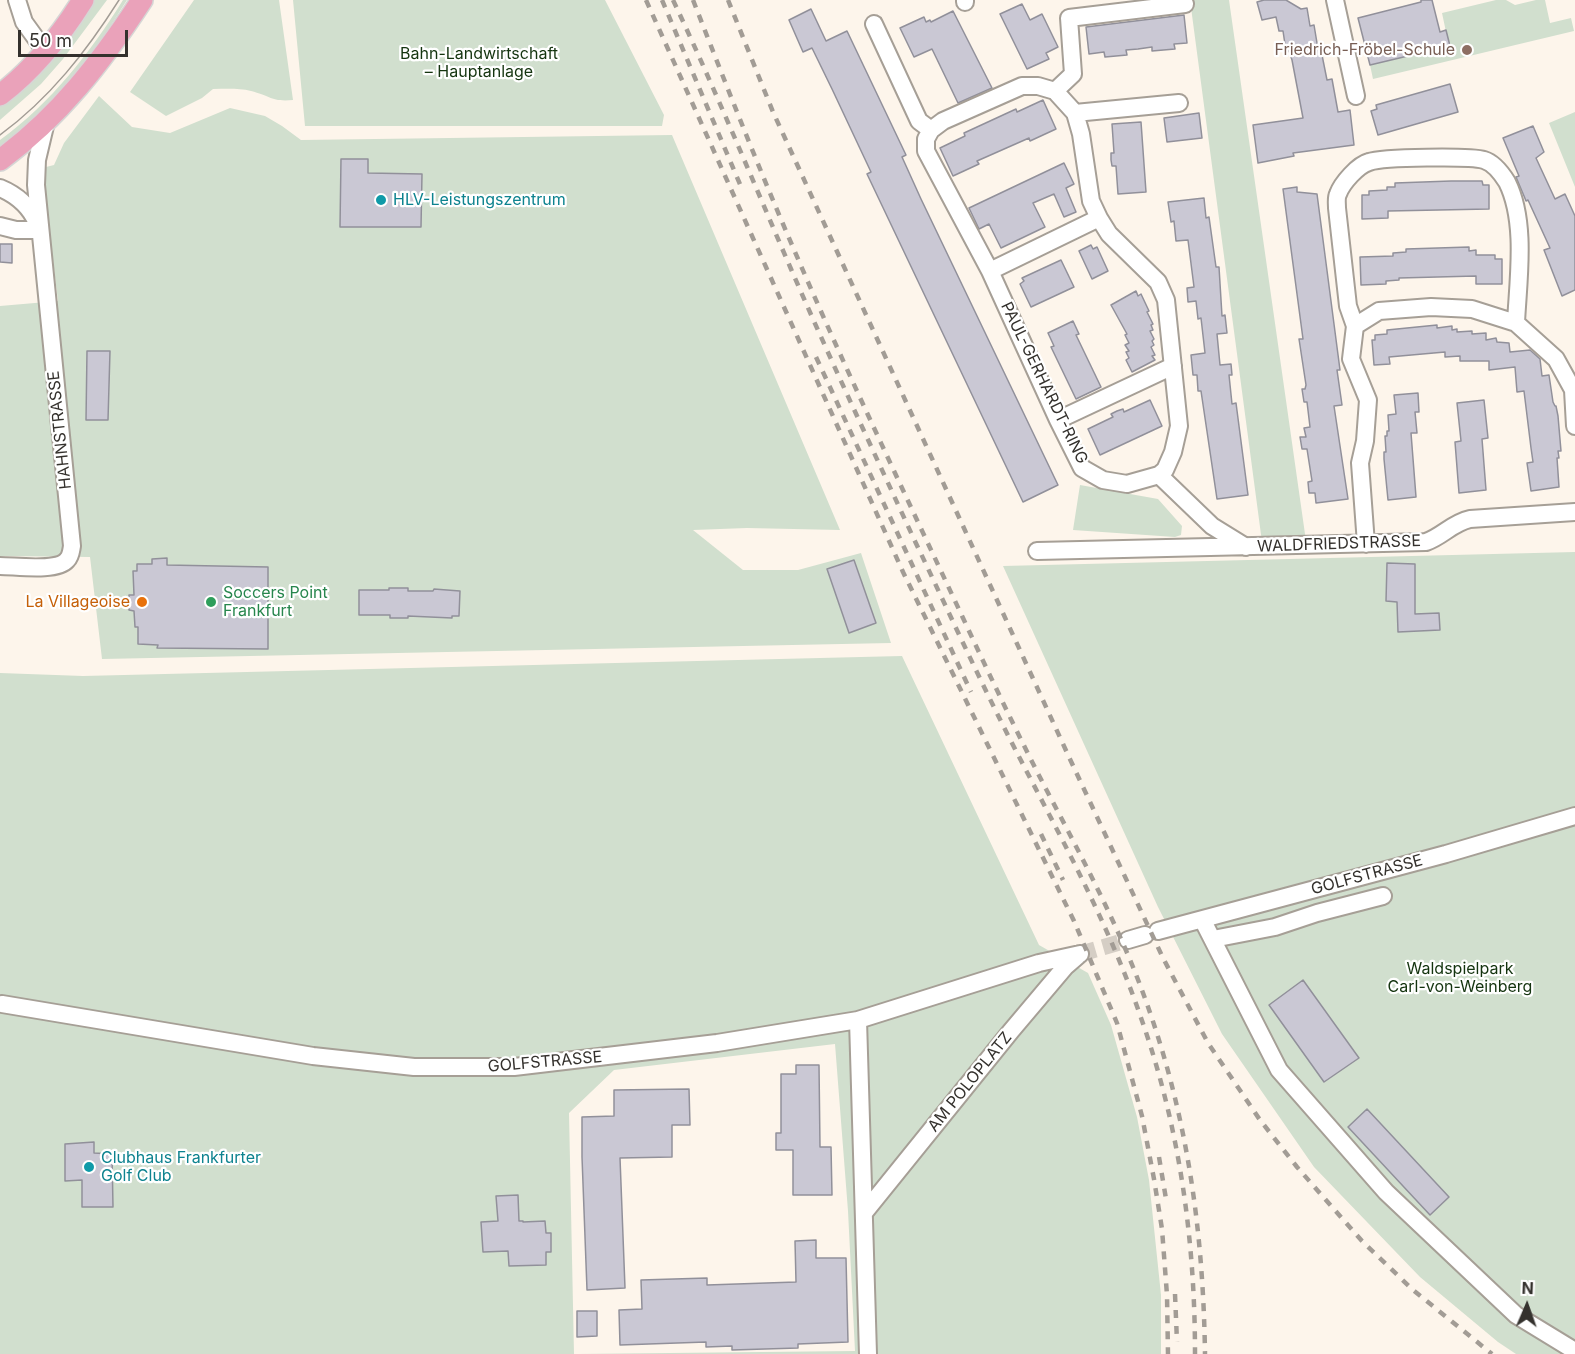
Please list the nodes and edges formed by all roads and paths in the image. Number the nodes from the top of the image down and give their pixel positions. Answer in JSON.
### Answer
{"nodes":[{"id":1,"x":17,"y":0,"type":"edge"},
{"id":2,"x":83,"y":0,"type":"edge"},
{"id":3,"x":142,"y":0,"type":"edge"},
{"id":4,"x":1335,"y":0,"type":"edge"},
{"id":5,"x":1185,"y":4,"type":"dead end"},
{"id":6,"x":874,"y":24,"type":"dead end"},
{"id":7,"x":45,"y":51,"type":"junction"},
{"id":8,"x":1055,"y":91,"type":"junction"},
{"id":9,"x":0,"y":95,"type":"edge"},
{"id":10,"x":1356,"y":96,"type":"dead end"},
{"id":11,"x":1179,"y":103,"type":"dead end"},
{"id":12,"x":1075,"y":113,"type":"junction"},
{"id":13,"x":45,"y":122,"type":"junction"},
{"id":14,"x":931,"y":130,"type":"junction"},
{"id":15,"x":0,"y":160,"type":"edge"},
{"id":16,"x":0,"y":188,"type":"edge"},
{"id":17,"x":1099,"y":218,"type":"junction"},
{"id":18,"x":0,"y":226,"type":"edge"},
{"id":19,"x":40,"y":230,"type":"junction"},
{"id":20,"x":990,"y":271,"type":"junction"},
{"id":21,"x":1516,"y":323,"type":"junction"},
{"id":22,"x":1355,"y":326,"type":"junction"},
{"id":23,"x":1173,"y":366,"type":"junction"},
{"id":24,"x":1058,"y":420,"type":"junction"},
{"id":25,"x":1575,"y":426,"type":"edge"},
{"id":26,"x":1159,"y":475,"type":"junction"},
{"id":27,"x":1575,"y":512,"type":"edge"},
{"id":28,"x":1366,"y":544,"type":"junction"},
{"id":29,"x":1246,"y":547,"type":"junction"},
{"id":30,"x":1037,"y":551,"type":"dead end"},
{"id":31,"x":0,"y":566,"type":"edge"},
{"id":32,"x":1575,"y":816,"type":"edge"},
{"id":33,"x":1383,"y":896,"type":"dead end"},
{"id":34,"x":1203,"y":921,"type":"junction"},
{"id":35,"x":1213,"y":939,"type":"junction"},
{"id":36,"x":1128,"y":940,"type":"tunnel mouth"},
{"id":37,"x":1080,"y":954,"type":"joint"},
{"id":38,"x":2,"y":1004,"type":"dead end"},
{"id":39,"x":858,"y":1020,"type":"junction"},
{"id":40,"x":864,"y":1213,"type":"junction"},
{"id":41,"x":1575,"y":1351,"type":"edge"},
{"id":42,"x":865,"y":1354,"type":"edge"}],
"edges":[{"from":1,"to":7,"type":"street"},
{"from":2,"to":7,"type":"main road"},
{"from":3,"to":13,"type":"main road"},
{"from":4,"to":10,"type":"street"},
{"from":5,"to":8,"type":"street"},
{"from":6,"to":14,"type":"street"},
{"from":7,"to":9,"type":"main road"},
{"from":8,"to":12,"type":"street"},
{"from":8,"to":14,"type":"street"},
{"from":11,"to":12,"type":"street"},
{"from":12,"to":17,"type":"street"},
{"from":13,"to":15,"type":"main road"},
{"from":13,"to":19,"type":"street","name":"HAHNSTRASSE"},
{"from":14,"to":20,"type":"street","name":"PAUL-GERHARDT-RING"},
{"from":16,"to":19,"type":"street","name":"HAHNSTRASSE"},
{"from":17,"to":20,"type":"street"},
{"from":17,"to":23,"type":"street"},
{"from":18,"to":19,"type":"street"},
{"from":19,"to":31,"type":"street","name":"HAHNSTRASSE"},
{"from":20,"to":24,"type":"street","name":"PAUL-GERHARDT-RING"},
{"from":21,"to":22,"type":"street"},
{"from":21,"to":22,"type":"street"},
{"from":21,"to":25,"type":"street"},
{"from":22,"to":28,"type":"street"},
{"from":23,"to":24,"type":"street"},
{"from":23,"to":26,"type":"street"},
{"from":24,"to":26,"type":"street","name":"PAUL-GERHARDT-RING"},
{"from":26,"to":29,"type":"street","name":"WALDFRIEDSTRASSE"},
{"from":27,"to":28,"type":"street","name":"WALDFRIEDSTRASSE"},
{"from":28,"to":29,"type":"street","name":"WALDFRIEDSTRASSE"},
{"from":29,"to":30,"type":"street"},
{"from":32,"to":34,"type":"street","name":"GOLFSTRASSE"},
{"from":33,"to":35,"type":"street"},
{"from":34,"to":35,"type":"street"},
{"from":34,"to":36,"type":"street","name":"GOLFSTRASSE"},
{"from":35,"to":41,"type":"street"},
{"from":37,"to":39,"type":"street","name":"GOLFSTRASSE"},
{"from":37,"to":40,"type":"street","name":"AM POLOPLATZ"},
{"from":38,"to":39,"type":"street","name":"GOLFSTRASSE"},
{"from":39,"to":40,"type":"street"},
{"from":40,"to":42,"type":"street"}]}
